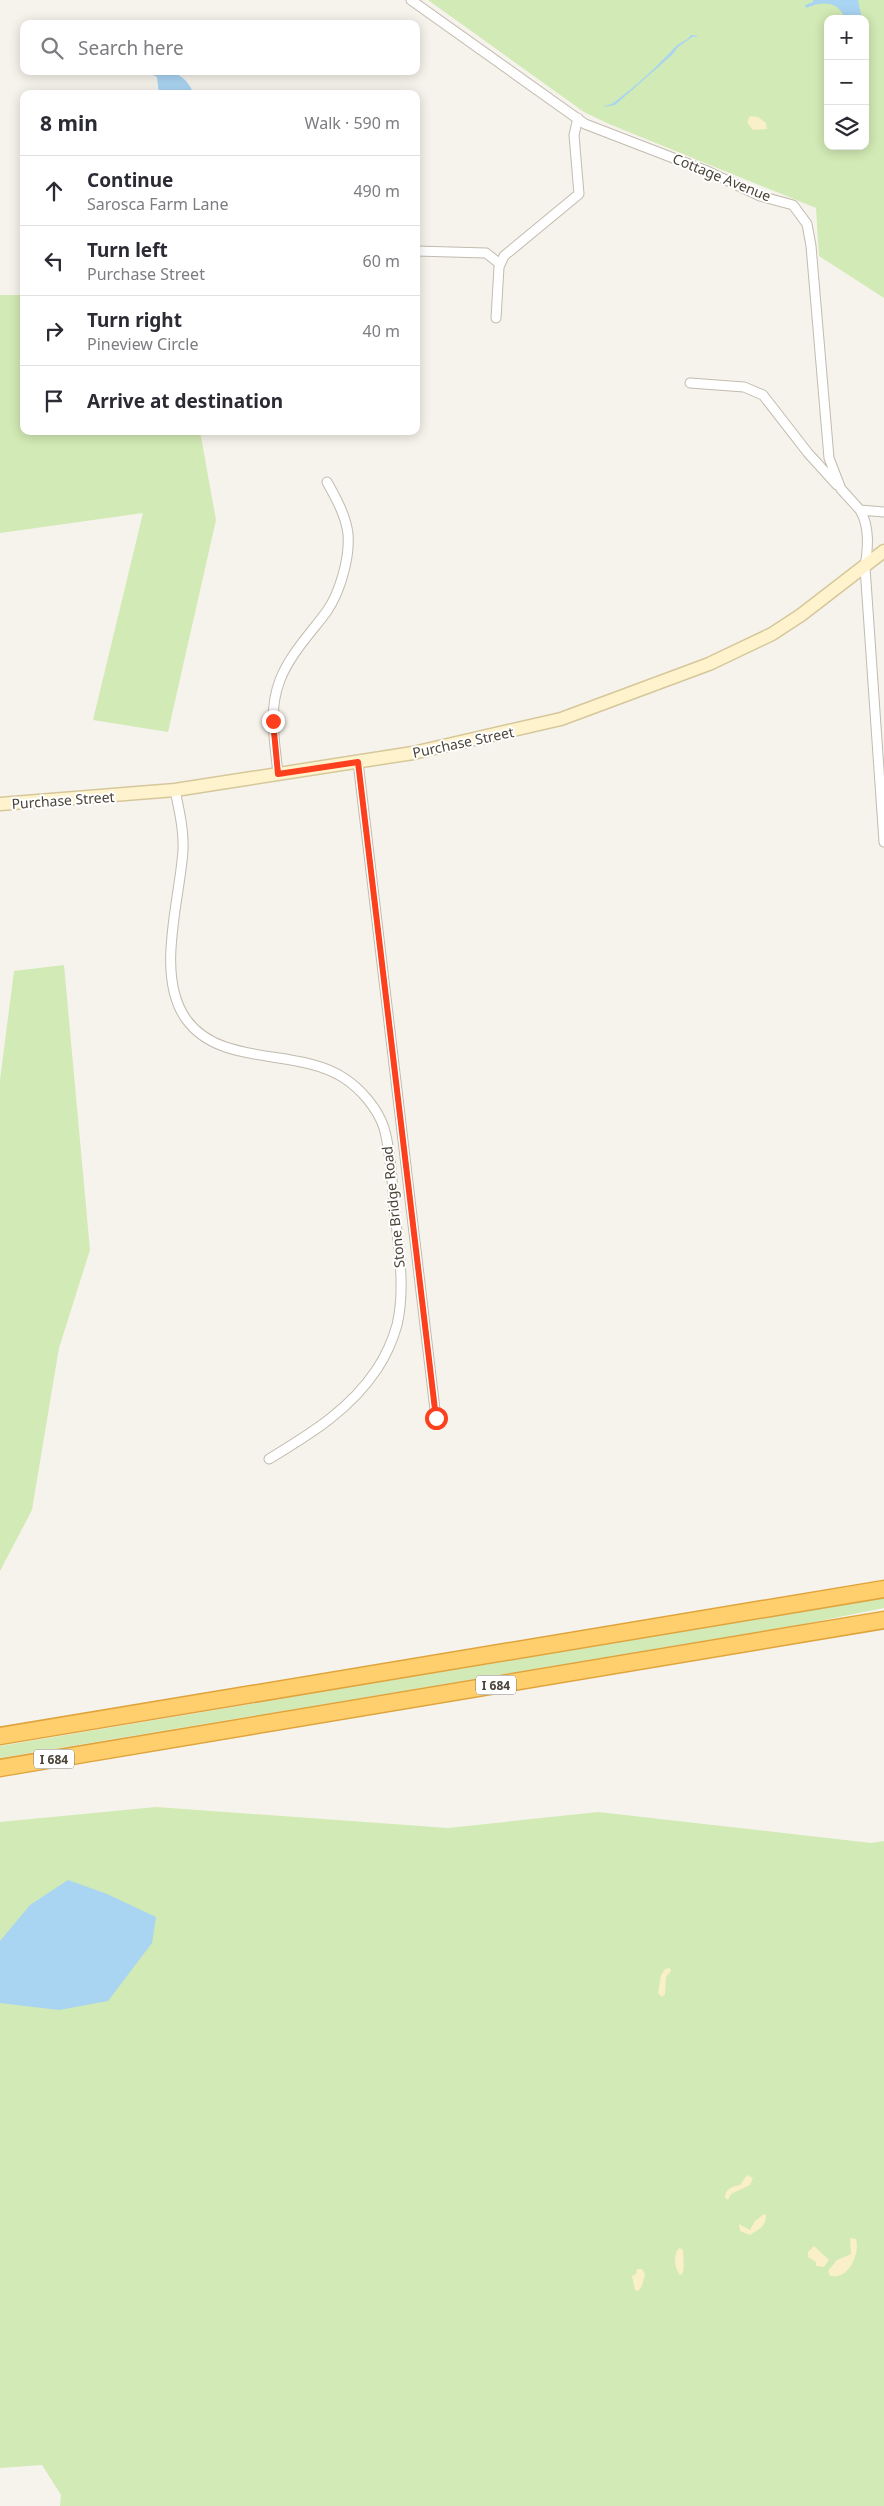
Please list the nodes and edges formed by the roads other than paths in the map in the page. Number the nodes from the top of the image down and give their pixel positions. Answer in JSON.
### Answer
{"nodes":[{"id":1,"x":411,"y":0,"type":"edge"},
{"id":2,"x":578,"y":118,"type":"junction"},
{"id":3,"x":420,"y":251,"type":"edge"},
{"id":4,"x":500,"y":264,"type":"junction"},
{"id":5,"x":496,"y":318,"type":"dead end"},
{"id":6,"x":690,"y":383,"type":"dead end"},
{"id":7,"x":327,"y":482,"type":"dead end"},
{"id":8,"x":841,"y":489,"type":"junction"},
{"id":9,"x":860,"y":510,"type":"junction"},
{"id":10,"x":884,"y":512,"type":"edge"},
{"id":11,"x":884,"y":551,"type":"edge"},
{"id":12,"x":865,"y":567,"type":"junction"},
{"id":13,"x":358,"y":762,"type":"junction"},
{"id":14,"x":278,"y":774,"type":"junction"},
{"id":15,"x":175,"y":790,"type":"junction"},
{"id":16,"x":0,"y":804,"type":"edge"},
{"id":17,"x":884,"y":842,"type":"edge"},
{"id":18,"x":436,"y":1418,"type":"dead end"},
{"id":19,"x":269,"y":1459,"type":"dead end"},
{"id":20,"x":884,"y":1589,"type":"edge"},
{"id":21,"x":884,"y":1620,"type":"edge"},
{"id":22,"x":0,"y":1736,"type":"edge"},
{"id":23,"x":0,"y":1768,"type":"edge"}],
"edges":[{"from":1,"to":2,"type":"street","name":"Cottage Avenue"},
{"from":2,"to":4,"type":"street"},
{"from":2,"to":8,"type":"street","name":"Cottage Avenue"},
{"from":3,"to":4,"type":"street"},
{"from":4,"to":5,"type":"street"},
{"from":6,"to":8,"type":"street"},
{"from":7,"to":14,"type":"street"},
{"from":8,"to":9,"type":"street","name":"Cottage Avenue"},
{"from":9,"to":10,"type":"street"},
{"from":9,"to":12,"type":"street"},
{"from":11,"to":12,"type":"main road","name":"Purchase Street"},
{"from":12,"to":13,"type":"main road","name":"Purchase Street"},
{"from":12,"to":17,"type":"street"},
{"from":13,"to":14,"type":"main road","name":"Purchase Street"},
{"from":13,"to":18,"type":"street"},
{"from":14,"to":15,"type":"main road","name":"Purchase Street"},
{"from":15,"to":16,"type":"main road","name":"Purchase Street"},
{"from":15,"to":19,"type":"street","name":"Stone Bridge Road"},
{"from":20,"to":22,"type":"highway","number":"I 684"},
{"from":21,"to":23,"type":"highway","number":"I 684"}]}
